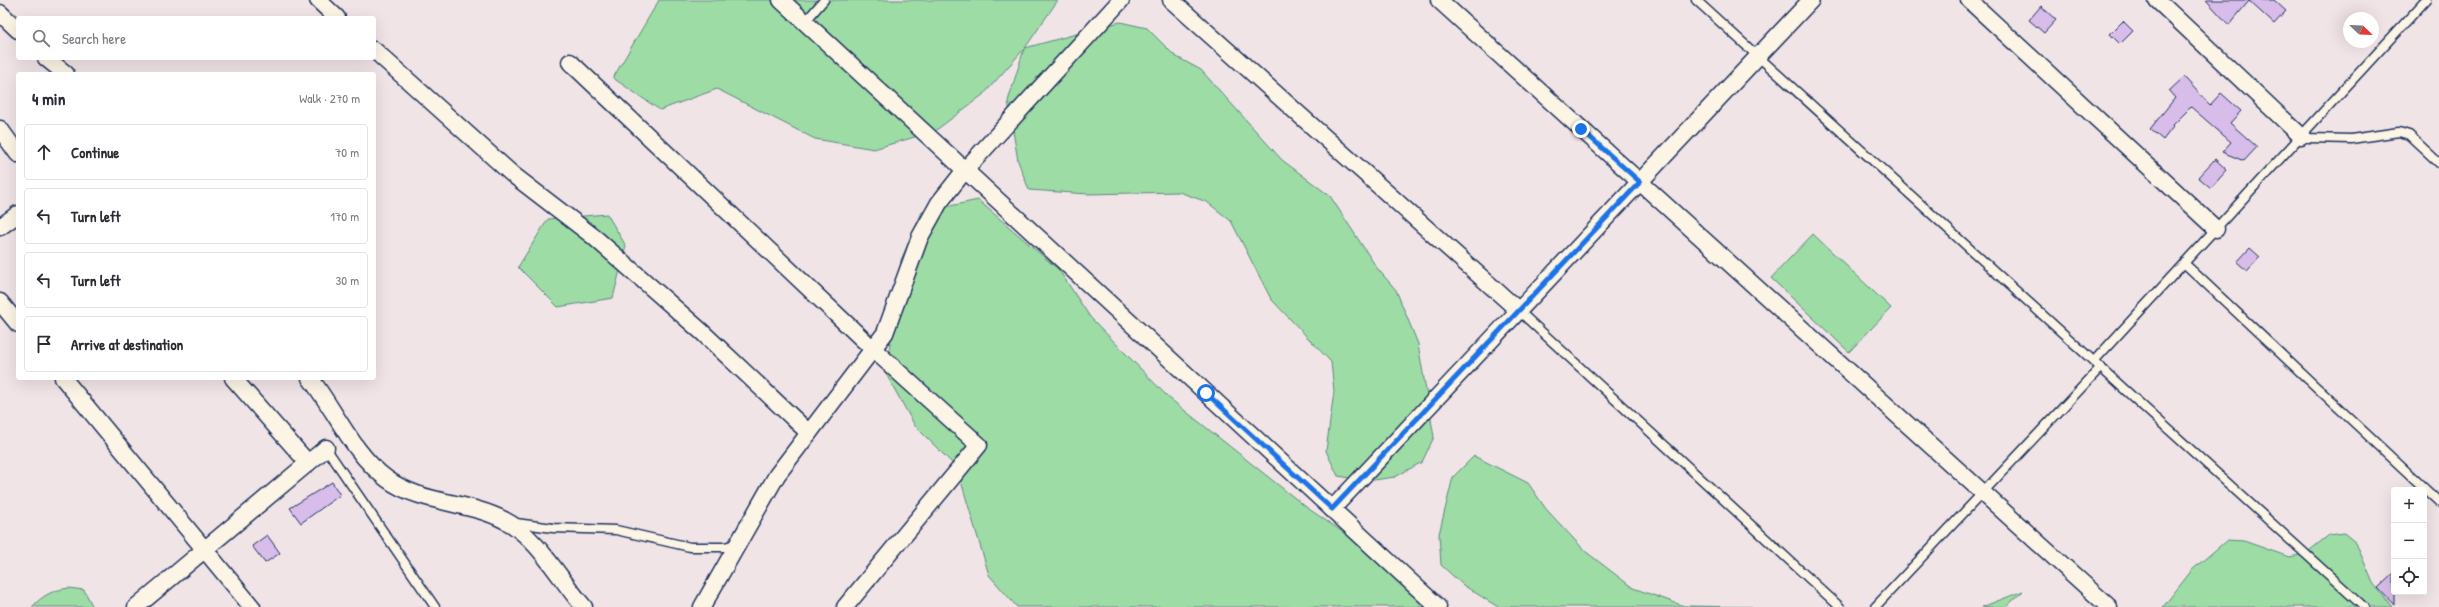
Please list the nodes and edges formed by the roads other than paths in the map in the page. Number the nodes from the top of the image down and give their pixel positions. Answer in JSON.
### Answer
{"nodes":[{"id":1,"x":318,"y":0,"type":"edge"},
{"id":2,"x":781,"y":0,"type":"edge"},
{"id":3,"x":824,"y":0,"type":"edge"},
{"id":4,"x":1121,"y":0,"type":"edge"},
{"id":5,"x":1171,"y":0,"type":"edge"},
{"id":6,"x":1439,"y":0,"type":"edge"},
{"id":7,"x":1696,"y":0,"type":"edge"},
{"id":8,"x":1811,"y":0,"type":"edge"},
{"id":9,"x":1969,"y":0,"type":"edge"},
{"id":10,"x":2157,"y":0,"type":"edge"},
{"id":11,"x":2426,"y":0,"type":"edge"},
{"id":12,"x":0,"y":13,"type":"edge"},
{"id":13,"x":335,"y":16,"type":"edge"},
{"id":14,"x":805,"y":22,"type":"junction"},
{"id":15,"x":16,"y":28,"type":"edge"},
{"id":16,"x":376,"y":52,"type":"edge"},
{"id":17,"x":1758,"y":56,"type":"junction"},
{"id":18,"x":48,"y":60,"type":"edge"},
{"id":19,"x":570,"y":62,"type":"dead end"},
{"id":20,"x":64,"y":72,"type":"edge"},
{"id":21,"x":0,"y":129,"type":"edge"},
{"id":22,"x":2301,"y":136,"type":"junction"},
{"id":23,"x":16,"y":151,"type":"edge"},
{"id":24,"x":2439,"y":163,"type":"edge"},
{"id":25,"x":965,"y":170,"type":"junction"},
{"id":26,"x":1640,"y":182,"type":"junction"},
{"id":27,"x":16,"y":215,"type":"edge"},
{"id":28,"x":0,"y":227,"type":"edge"},
{"id":29,"x":2216,"y":229,"type":"junction"},
{"id":30,"x":2184,"y":263,"type":"junction"},
{"id":31,"x":0,"y":302,"type":"edge"},
{"id":32,"x":1519,"y":311,"type":"junction"},
{"id":33,"x":16,"y":322,"type":"edge"},
{"id":34,"x":872,"y":349,"type":"junction"},
{"id":35,"x":2094,"y":361,"type":"junction"},
{"id":36,"x":2101,"y":367,"type":"junction"},
{"id":37,"x":65,"y":380,"type":"edge"},
{"id":38,"x":235,"y":380,"type":"edge"},
{"id":39,"x":311,"y":380,"type":"edge"},
{"id":40,"x":809,"y":432,"type":"junction"},
{"id":41,"x":326,"y":448,"type":"joint"},
{"id":42,"x":308,"y":463,"type":"junction"},
{"id":43,"x":1983,"y":493,"type":"junction"},
{"id":44,"x":2439,"y":502,"type":"edge"},
{"id":45,"x":1332,"y":509,"type":"junction"},
{"id":46,"x":507,"y":521,"type":"junction"},
{"id":47,"x":738,"y":543,"type":"junction"},
{"id":48,"x":204,"y":548,"type":"junction"},
{"id":49,"x":136,"y":607,"type":"edge"},
{"id":50,"x":252,"y":607,"type":"edge"},
{"id":51,"x":436,"y":607,"type":"edge"},
{"id":52,"x":584,"y":607,"type":"edge"},
{"id":53,"x":702,"y":607,"type":"edge"},
{"id":54,"x":845,"y":607,"type":"edge"},
{"id":55,"x":1438,"y":607,"type":"edge"},
{"id":56,"x":1840,"y":607,"type":"edge"},
{"id":57,"x":1875,"y":607,"type":"edge"},
{"id":58,"x":2109,"y":607,"type":"edge"},
{"id":59,"x":2364,"y":607,"type":"edge"}],
"edges":[{"from":1,"to":13,"type":"street"},
{"from":2,"to":14,"type":"street"},
{"from":3,"to":14,"type":"lane"},
{"from":4,"to":25,"type":"street"},
{"from":5,"to":32,"type":"street"},
{"from":6,"to":26,"type":"street"},
{"from":7,"to":17,"type":"lane"},
{"from":8,"to":17,"type":"street"},
{"from":9,"to":29,"type":"street"},
{"from":10,"to":22,"type":"street"},
{"from":11,"to":22,"type":"lane"},
{"from":12,"to":15,"type":"street"},
{"from":14,"to":25,"type":"street"},
{"from":16,"to":40,"type":"street"},
{"from":17,"to":26,"type":"street"},
{"from":17,"to":35,"type":"lane"},
{"from":18,"to":20,"type":"street"},
{"from":19,"to":34,"type":"street"},
{"from":21,"to":23,"type":"street"},
{"from":22,"to":24,"type":"lane"},
{"from":22,"to":29,"type":"lane"},
{"from":25,"to":34,"type":"street"},
{"from":25,"to":45,"type":"street"},
{"from":26,"to":32,"type":"street"},
{"from":26,"to":43,"type":"street"},
{"from":27,"to":28,"type":"street"},
{"from":29,"to":30,"type":"lane"},
{"from":30,"to":35,"type":"lane"},
{"from":30,"to":44,"type":"lane"},
{"from":31,"to":33,"type":"street"},
{"from":32,"to":45,"type":"street"},
{"from":32,"to":56,"type":"lane"},
{"from":34,"to":40,"type":"street"},
{"from":34,"to":54,"type":"street"},
{"from":35,"to":36,"type":"lane"},
{"from":36,"to":43,"type":"lane"},
{"from":36,"to":59,"type":"lane"},
{"from":37,"to":48,"type":"street"},
{"from":38,"to":42,"type":"street"},
{"from":39,"to":46,"type":"street"},
{"from":40,"to":47,"type":"street"},
{"from":41,"to":42,"type":"street"},
{"from":41,"to":51,"type":"lane"},
{"from":42,"to":48,"type":"street"},
{"from":43,"to":57,"type":"lane"},
{"from":43,"to":58,"type":"street"},
{"from":45,"to":55,"type":"street"},
{"from":46,"to":47,"type":"lane"},
{"from":46,"to":52,"type":"street"},
{"from":47,"to":53,"type":"street"},
{"from":48,"to":49,"type":"street"},
{"from":48,"to":50,"type":"street"}]}
